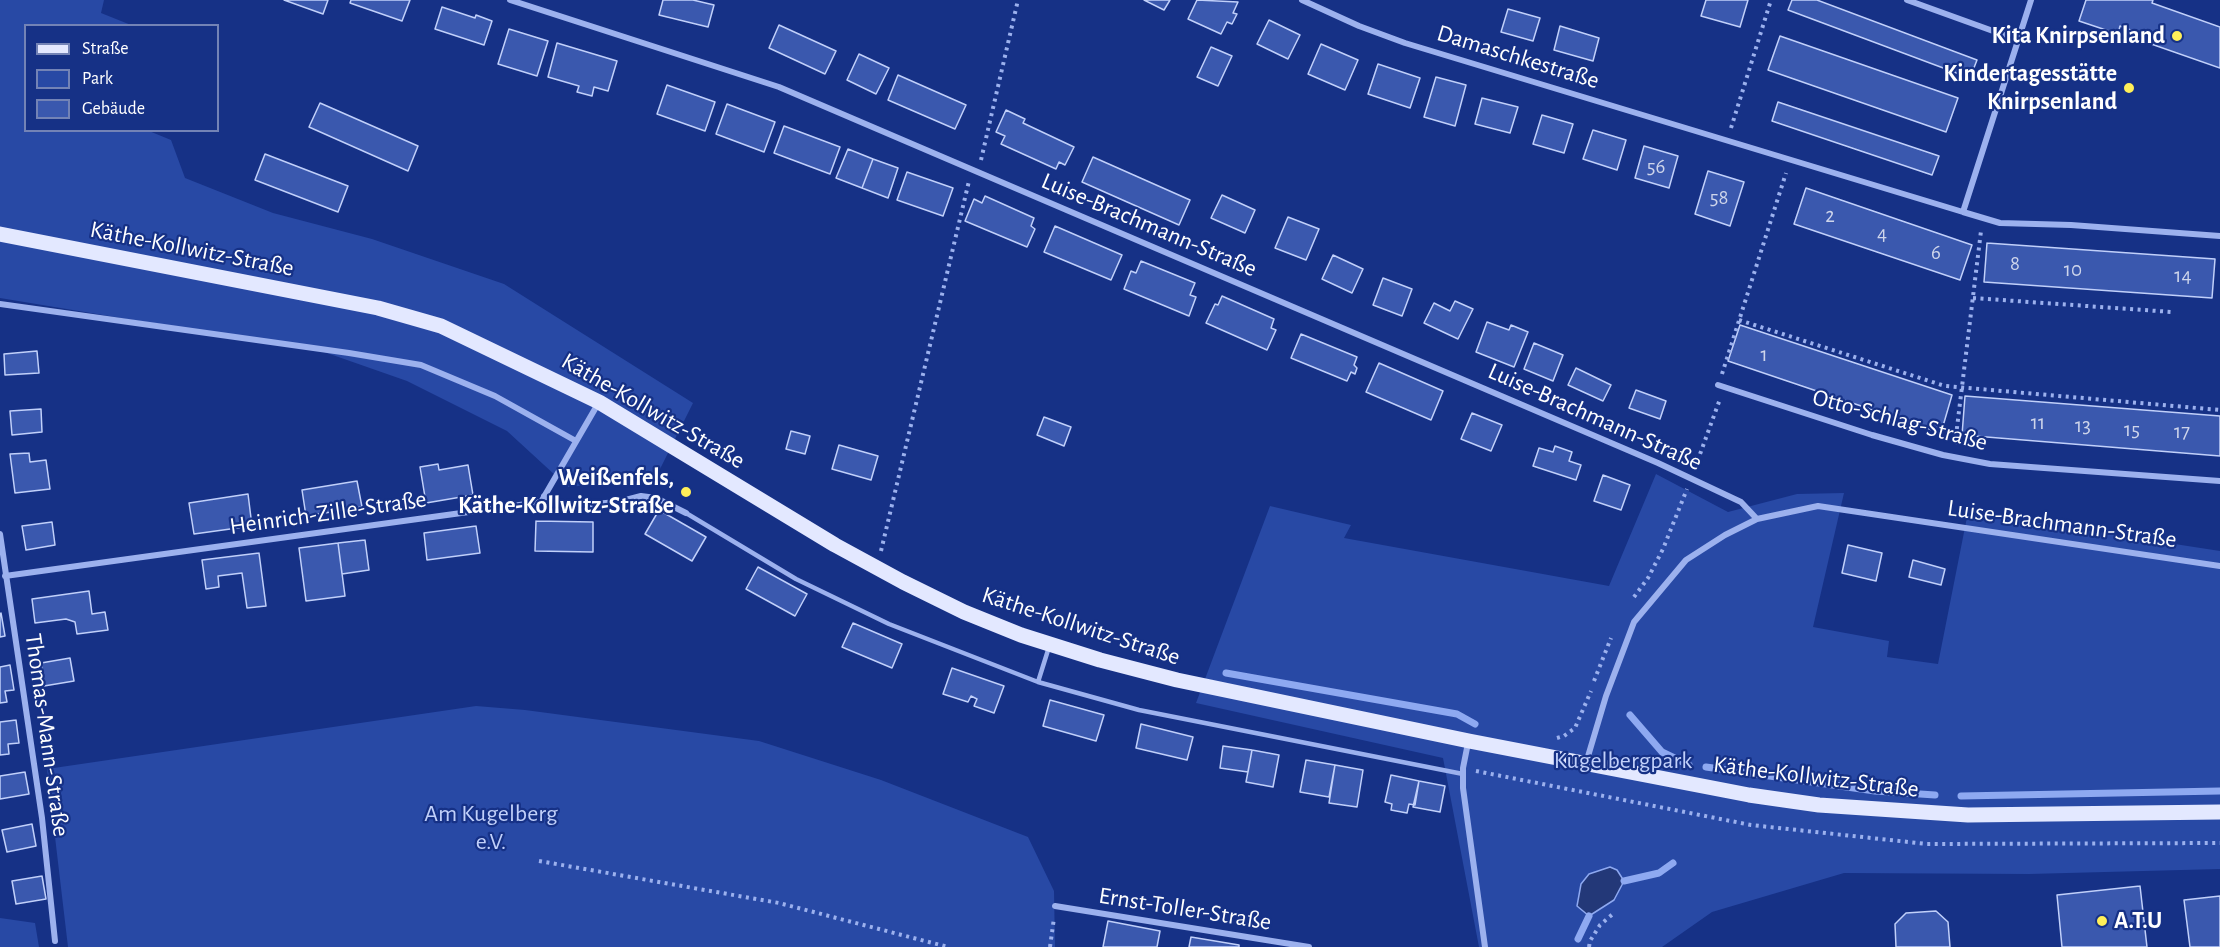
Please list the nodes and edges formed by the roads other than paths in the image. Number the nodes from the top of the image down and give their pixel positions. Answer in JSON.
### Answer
{"nodes":[{"id":1,"x":510,"y":0,"type":"edge"},
{"id":2,"x":1302,"y":0,"type":"edge"},
{"id":3,"x":1907,"y":0,"type":"edge"},
{"id":4,"x":2031,"y":0,"type":"edge"},
{"id":5,"x":2018,"y":40,"type":"junction"},
{"id":6,"x":1963,"y":212,"type":"junction"},
{"id":7,"x":0,"y":234,"type":"edge"},
{"id":8,"x":2220,"y":236,"type":"edge"},
{"id":9,"x":0,"y":304,"type":"edge"},
{"id":10,"x":1721,"y":386,"type":"road end"},
{"id":11,"x":599,"y":402,"type":"junction"},
{"id":12,"x":576,"y":441,"type":"junction"},
{"id":13,"x":2220,"y":481,"type":"edge"},
{"id":14,"x":544,"y":496,"type":"junction"},
{"id":15,"x":686,"y":513,"type":"joint"},
{"id":16,"x":1757,"y":519,"type":"junction"},
{"id":17,"x":0,"y":534,"type":"edge"},
{"id":18,"x":2220,"y":566,"type":"edge"},
{"id":19,"x":5,"y":576,"type":"junction"},
{"id":20,"x":1049,"y":644,"type":"junction"},
{"id":21,"x":1038,"y":682,"type":"junction"},
{"id":22,"x":1469,"y":741,"type":"junction"},
{"id":23,"x":1586,"y":763,"type":"junction"},
{"id":24,"x":1463,"y":774,"type":"junction"},
{"id":25,"x":2220,"y":812,"type":"edge"},
{"id":26,"x":1055,"y":906,"type":"road end"},
{"id":27,"x":56,"y":941,"type":"dead end"},
{"id":28,"x":1309,"y":947,"type":"edge"},
{"id":29,"x":1485,"y":947,"type":"edge"}],
"edges":[{"from":1,"to":16,"type":"street","name":"Luise-Brachmann-Straße"},
{"from":2,"to":6,"type":"street","name":"Damaschkestraße"},
{"from":3,"to":5,"type":"street"},
{"from":4,"to":5,"type":"street"},
{"from":5,"to":6,"type":"street"},
{"from":6,"to":8,"type":"street"},
{"from":7,"to":11,"type":"main road","name":"Käthe-Kollwitz-Straße"},
{"from":9,"to":12,"type":"street"},
{"from":10,"to":13,"type":"street","name":"Otto-Schlag-Straße"},
{"from":11,"to":12,"type":"street"},
{"from":11,"to":20,"type":"main road","name":"Käthe-Kollwitz-Straße"},
{"from":12,"to":14,"type":"street"},
{"from":14,"to":15,"type":"street"},
{"from":14,"to":19,"type":"street","name":"Heinrich-Zille-Straße"},
{"from":15,"to":21,"type":"lane"},
{"from":16,"to":18,"type":"street","name":"Luise-Brachmann-Straße"},
{"from":16,"to":23,"type":"street","name":"Luise-Brachmann-Straße"},
{"from":17,"to":19,"type":"street","name":"Thomas-Mann-Straße"},
{"from":19,"to":27,"type":"street","name":"Thomas-Mann-Straße"},
{"from":20,"to":21,"type":"lane"},
{"from":20,"to":22,"type":"main road","name":"Käthe-Kollwitz-Straße"},
{"from":21,"to":24,"type":"lane"},
{"from":22,"to":23,"type":"main road","name":"Käthe-Kollwitz-Straße"},
{"from":22,"to":24,"type":"street"},
{"from":23,"to":25,"type":"main road","name":"Käthe-Kollwitz-Straße"},
{"from":24,"to":29,"type":"street"},
{"from":26,"to":28,"type":"street","name":"Ernst-Toller-Straße"}]}
